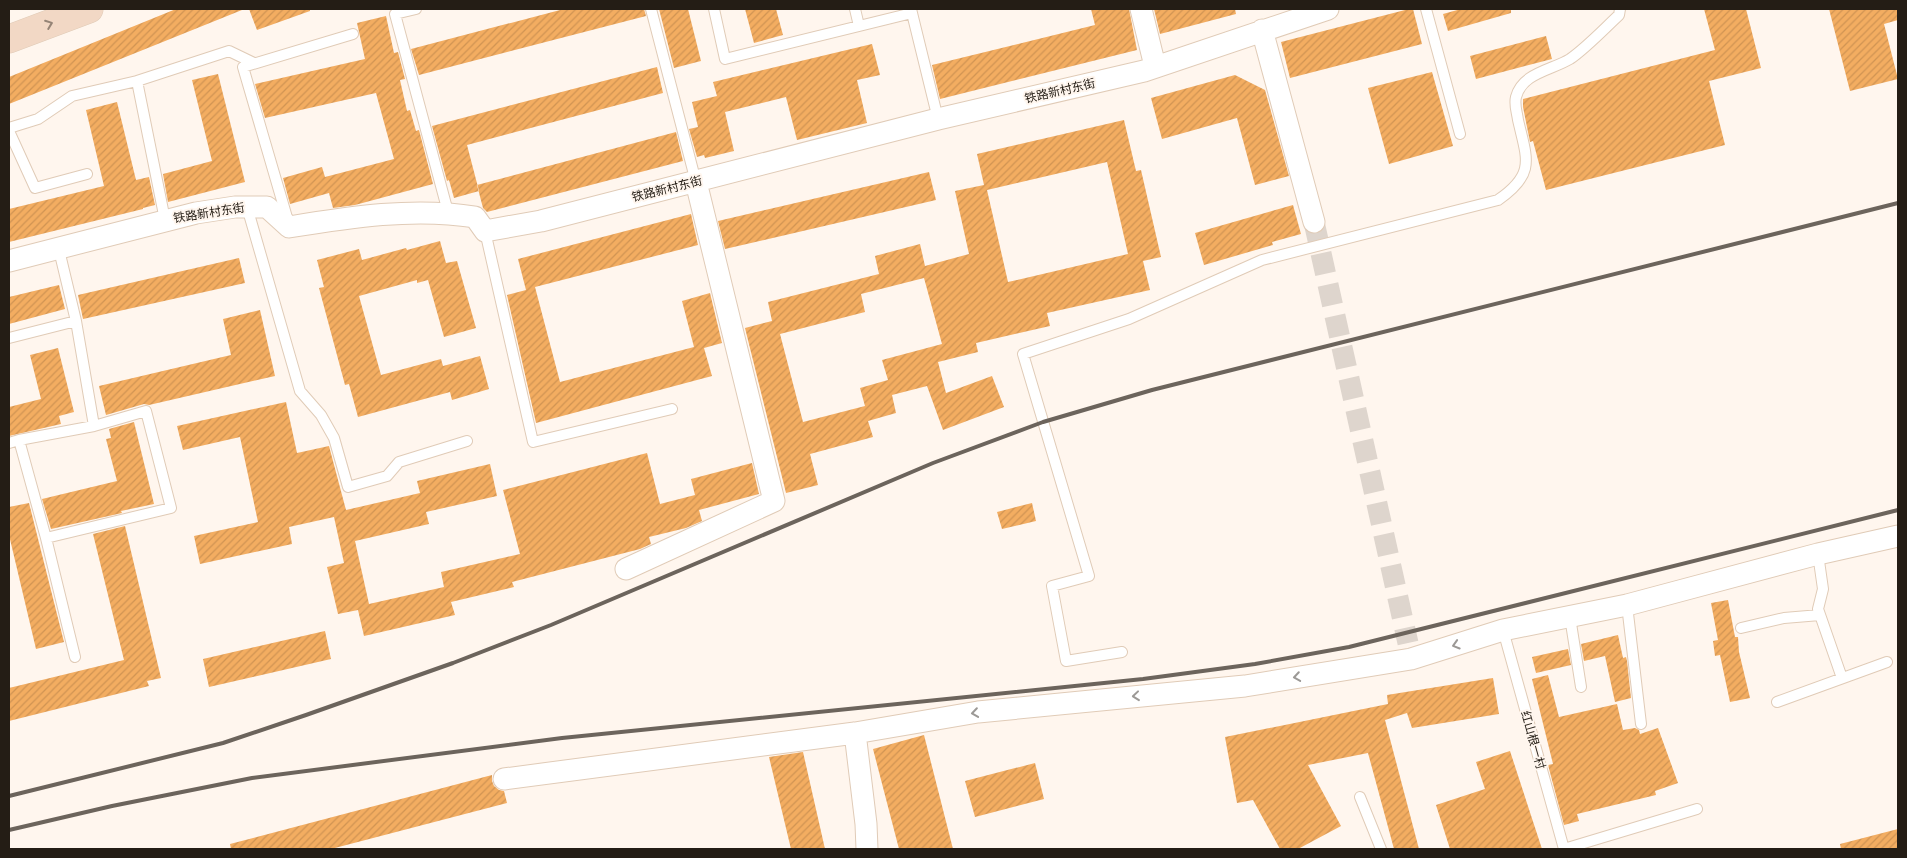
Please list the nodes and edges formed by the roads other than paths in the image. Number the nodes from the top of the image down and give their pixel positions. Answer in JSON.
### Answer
{"nodes":[{"id":1,"x":88,"y":9,"type":"edge"},
{"id":2,"x":651,"y":9,"type":"edge"},
{"id":3,"x":714,"y":9,"type":"edge"},
{"id":4,"x":855,"y":9,"type":"edge"},
{"id":5,"x":1142,"y":9,"type":"edge"},
{"id":6,"x":1328,"y":9,"type":"edge"},
{"id":7,"x":1426,"y":9,"type":"edge"},
{"id":8,"x":1620,"y":9,"type":"edge"},
{"id":9,"x":408,"y":10,"type":"edge"},
{"id":10,"x":912,"y":11,"type":"edge"},
{"id":11,"x":859,"y":26,"type":"junction"},
{"id":12,"x":1262,"y":30,"type":"junction"},
{"id":13,"x":353,"y":34,"type":"dead end"},
{"id":14,"x":9,"y":39,"type":"edge"},
{"id":15,"x":254,"y":63,"type":"junction"},
{"id":16,"x":1155,"y":66,"type":"junction"},
{"id":17,"x":137,"y":81,"type":"junction"},
{"id":18,"x":938,"y":119,"type":"junction"},
{"id":19,"x":9,"y":130,"type":"edge"},
{"id":20,"x":1460,"y":134,"type":"dead end"},
{"id":21,"x":87,"y":174,"type":"dead end"},
{"id":22,"x":696,"y":182,"type":"junction"},
{"id":23,"x":247,"y":207,"type":"junction"},
{"id":24,"x":448,"y":212,"type":"junction"},
{"id":25,"x":165,"y":220,"type":"junction"},
{"id":26,"x":1314,"y":222,"type":"tunnel mouth"},
{"id":27,"x":289,"y":227,"type":"junction"},
{"id":28,"x":485,"y":231,"type":"junction"},
{"id":29,"x":59,"y":250,"type":"junction"},
{"id":30,"x":9,"y":261,"type":"edge"},
{"id":31,"x":76,"y":321,"type":"junction"},
{"id":32,"x":9,"y":338,"type":"edge"},
{"id":33,"x":672,"y":409,"type":"dead end"},
{"id":34,"x":94,"y":426,"type":"junction"},
{"id":35,"x":467,"y":441,"type":"dead end"},
{"id":36,"x":14,"y":442,"type":"edge"},
{"id":37,"x":1898,"y":536,"type":"edge"},
{"id":38,"x":46,"y":538,"type":"junction"},
{"id":39,"x":1818,"y":554,"type":"junction"},
{"id":40,"x":626,"y":569,"type":"dead end"},
{"id":41,"x":1627,"y":604,"type":"junction"},
{"id":42,"x":1820,"y":615,"type":"junction"},
{"id":43,"x":1570,"y":617,"type":"junction"},
{"id":44,"x":1741,"y":628,"type":"dead end"},
{"id":45,"x":1503,"y":630,"type":"junction"},
{"id":46,"x":1122,"y":652,"type":"dead end"},
{"id":47,"x":75,"y":657,"type":"dead end"},
{"id":48,"x":1887,"y":662,"type":"dead end"},
{"id":49,"x":1842,"y":678,"type":"junction"},
{"id":50,"x":1582,"y":686,"type":"dead end"},
{"id":51,"x":1777,"y":702,"type":"dead end"},
{"id":52,"x":1641,"y":724,"type":"dead end"},
{"id":53,"x":855,"y":733,"type":"junction"},
{"id":54,"x":504,"y":779,"type":"dead end"},
{"id":55,"x":1360,"y":797,"type":"dead end"},
{"id":56,"x":1697,"y":809,"type":"dead end"},
{"id":57,"x":867,"y":849,"type":"edge"},
{"id":58,"x":1381,"y":849,"type":"edge"},
{"id":59,"x":1564,"y":849,"type":"edge"}],
"edges":[{"from":14,"to":1,"type":"main road","one_way":true},
{"from":2,"to":22,"type":"lane"},
{"from":3,"to":11,"type":"lane"},
{"from":4,"to":11,"type":"lane"},
{"from":5,"to":16,"type":"street"},
{"from":6,"to":12,"type":"street","name":"铁路新村东街"},
{"from":7,"to":20,"type":"lane"},
{"from":8,"to":46,"type":"lane"},
{"from":9,"to":24,"type":"lane"},
{"from":10,"to":11,"type":"lane"},
{"from":10,"to":18,"type":"lane"},
{"from":12,"to":16,"type":"street","name":"铁路新村东街"},
{"from":12,"to":26,"type":"street"},
{"from":13,"to":15,"type":"lane"},
{"from":15,"to":17,"type":"lane"},
{"from":15,"to":27,"type":"lane"},
{"from":16,"to":18,"type":"street","name":"铁路新村东街"},
{"from":17,"to":19,"type":"lane"},
{"from":17,"to":25,"type":"lane"},
{"from":18,"to":22,"type":"street","name":"铁路新村东街"},
{"from":19,"to":21,"type":"lane"},
{"from":22,"to":28,"type":"street","name":"铁路新村东街"},
{"from":22,"to":40,"type":"street"},
{"from":23,"to":25,"type":"street","name":"铁路新村东街"},
{"from":23,"to":27,"type":"street","name":"铁路新村东街"},
{"from":23,"to":35,"type":"lane"},
{"from":24,"to":27,"type":"street"},
{"from":24,"to":28,"type":"street"},
{"from":25,"to":29,"type":"street","name":"铁路新村东街"},
{"from":28,"to":33,"type":"lane"},
{"from":29,"to":30,"type":"street","name":"铁路新村东街"},
{"from":29,"to":31,"type":"lane"},
{"from":31,"to":32,"type":"lane"},
{"from":31,"to":34,"type":"lane"},
{"from":34,"to":36,"type":"lane"},
{"from":34,"to":38,"type":"lane"},
{"from":36,"to":38,"type":"lane"},
{"from":37,"to":39,"type":"street"},
{"from":38,"to":47,"type":"lane"},
{"from":39,"to":41,"type":"street"},
{"from":39,"to":42,"type":"lane"},
{"from":41,"to":43,"type":"street"},
{"from":41,"to":52,"type":"lane"},
{"from":42,"to":44,"type":"lane"},
{"from":42,"to":49,"type":"lane"},
{"from":43,"to":45,"type":"street"},
{"from":43,"to":50,"type":"lane"},
{"from":45,"to":53,"type":"street","one_way":true},
{"from":45,"to":59,"type":"lane","name":"红山根一村"},
{"from":48,"to":49,"type":"lane"},
{"from":49,"to":51,"type":"lane"},
{"from":53,"to":54,"type":"street"},
{"from":53,"to":57,"type":"street"},
{"from":55,"to":58,"type":"lane"},
{"from":56,"to":59,"type":"lane"}]}
